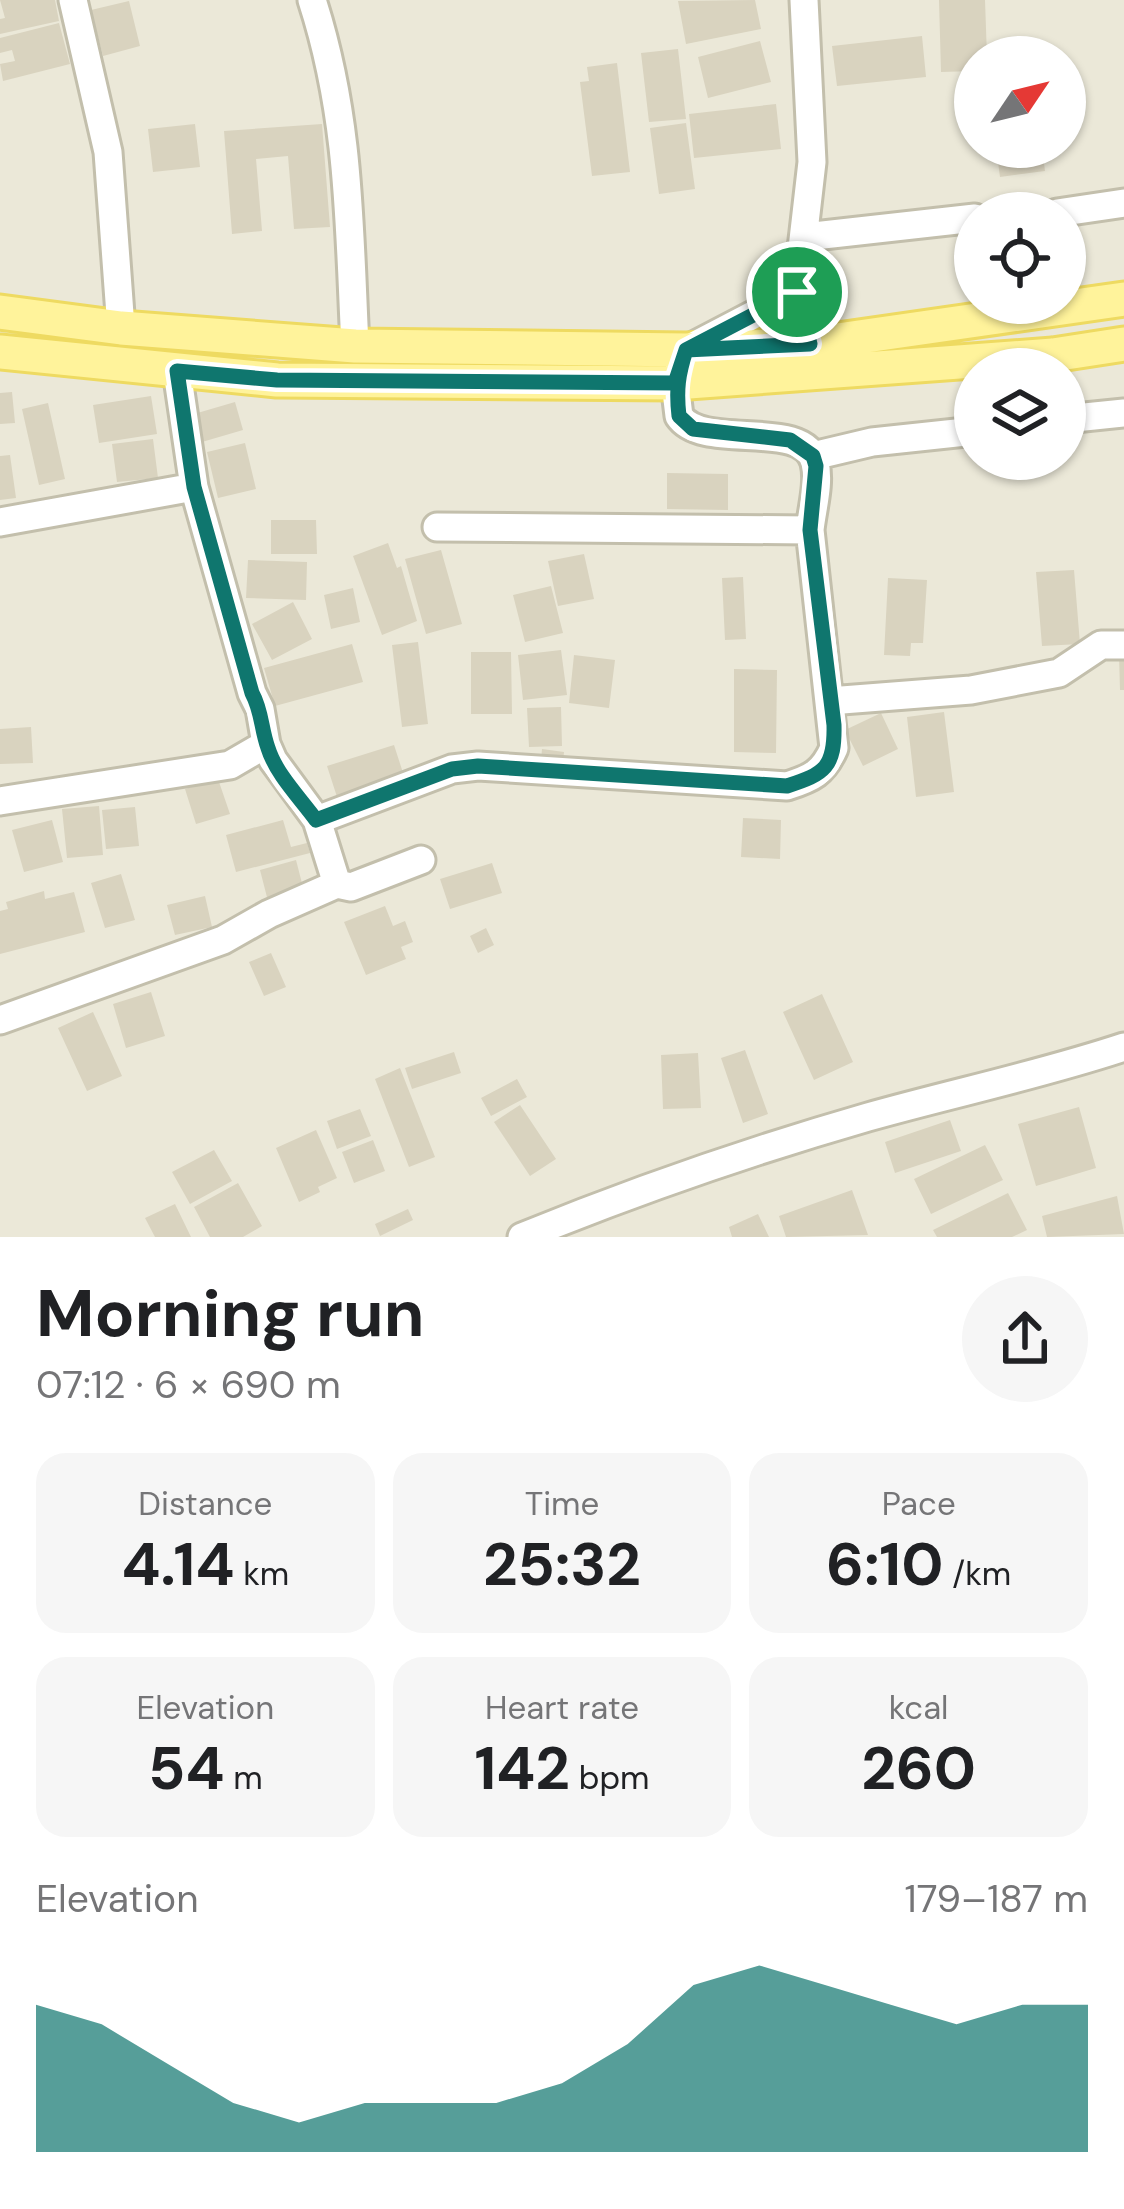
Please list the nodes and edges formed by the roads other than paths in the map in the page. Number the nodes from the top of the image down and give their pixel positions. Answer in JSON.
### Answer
{"nodes":[{"id":1,"x":73,"y":0,"type":"edge"},
{"id":2,"x":312,"y":0,"type":"edge"},
{"id":3,"x":804,"y":0,"type":"edge"},
{"id":4,"x":1124,"y":203,"type":"edge"},
{"id":5,"x":1086,"y":209,"type":"edge"},
{"id":6,"x":954,"y":220,"type":"edge"},
{"id":7,"x":805,"y":237,"type":"junction"},
{"id":8,"x":797,"y":292,"type":"junction"},
{"id":9,"x":1124,"y":299,"type":"edge"},
{"id":10,"x":1086,"y":302,"type":"edge"},
{"id":11,"x":0,"y":312,"type":"edge"},
{"id":12,"x":954,"y":319,"type":"edge"},
{"id":13,"x":121,"y":328,"type":"junction"},
{"id":14,"x":810,"y":344,"type":"junction"},
{"id":15,"x":1124,"y":344,"type":"edge"},
{"id":16,"x":356,"y":346,"type":"junction"},
{"id":17,"x":686,"y":350,"type":"junction"},
{"id":18,"x":0,"y":352,"type":"edge"},
{"id":19,"x":177,"y":371,"type":"junction"},
{"id":20,"x":675,"y":383,"type":"junction"},
{"id":21,"x":1124,"y":413,"type":"edge"},
{"id":22,"x":1086,"y":417,"type":"edge"},
{"id":23,"x":954,"y":433,"type":"edge"},
{"id":24,"x":813,"y":456,"type":"junction"},
{"id":25,"x":194,"y":487,"type":"junction"},
{"id":26,"x":0,"y":522,"type":"edge"},
{"id":27,"x":437,"y":527,"type":"dead end"},
{"id":28,"x":810,"y":530,"type":"junction"},
{"id":29,"x":1124,"y":645,"type":"edge"},
{"id":30,"x":829,"y":701,"type":"junction"},
{"id":31,"x":266,"y":744,"type":"junction"},
{"id":32,"x":0,"y":801,"type":"edge"},
{"id":33,"x":316,"y":820,"type":"junction"},
{"id":34,"x":421,"y":860,"type":"dead end"},
{"id":35,"x":338,"y":884,"type":"junction"},
{"id":36,"x":0,"y":1020,"type":"edge"},
{"id":37,"x":1124,"y":1047,"type":"edge"},
{"id":38,"x":522,"y":1237,"type":"edge"}],
"edges":[{"from":1,"to":13,"type":"street"},
{"from":2,"to":16,"type":"street"},
{"from":3,"to":7,"type":"street"},
{"from":4,"to":5,"type":"street"},
{"from":6,"to":7,"type":"street"},
{"from":7,"to":8,"type":"street"},
{"from":8,"to":14,"type":"street"},
{"from":8,"to":17,"type":"street"},
{"from":9,"to":10,"type":"main road"},
{"from":11,"to":13,"type":"main road"},
{"from":12,"to":14,"type":"main road"},
{"from":13,"to":16,"type":"main road"},
{"from":14,"to":17,"type":"main road"},
{"from":15,"to":20,"type":"main road"},
{"from":16,"to":17,"type":"main road"},
{"from":17,"to":20,"type":"street"},
{"from":18,"to":19,"type":"main road"},
{"from":19,"to":20,"type":"main road"},
{"from":19,"to":25,"type":"street"},
{"from":20,"to":24,"type":"street"},
{"from":21,"to":22,"type":"street"},
{"from":23,"to":24,"type":"street"},
{"from":24,"to":28,"type":"street"},
{"from":25,"to":26,"type":"street"},
{"from":25,"to":31,"type":"street"},
{"from":27,"to":28,"type":"street"},
{"from":28,"to":30,"type":"street"},
{"from":29,"to":30,"type":"street"},
{"from":30,"to":33,"type":"street"},
{"from":31,"to":32,"type":"street"},
{"from":31,"to":33,"type":"street"},
{"from":33,"to":35,"type":"street"},
{"from":34,"to":35,"type":"street"},
{"from":35,"to":36,"type":"street"},
{"from":37,"to":38,"type":"street"}]}
